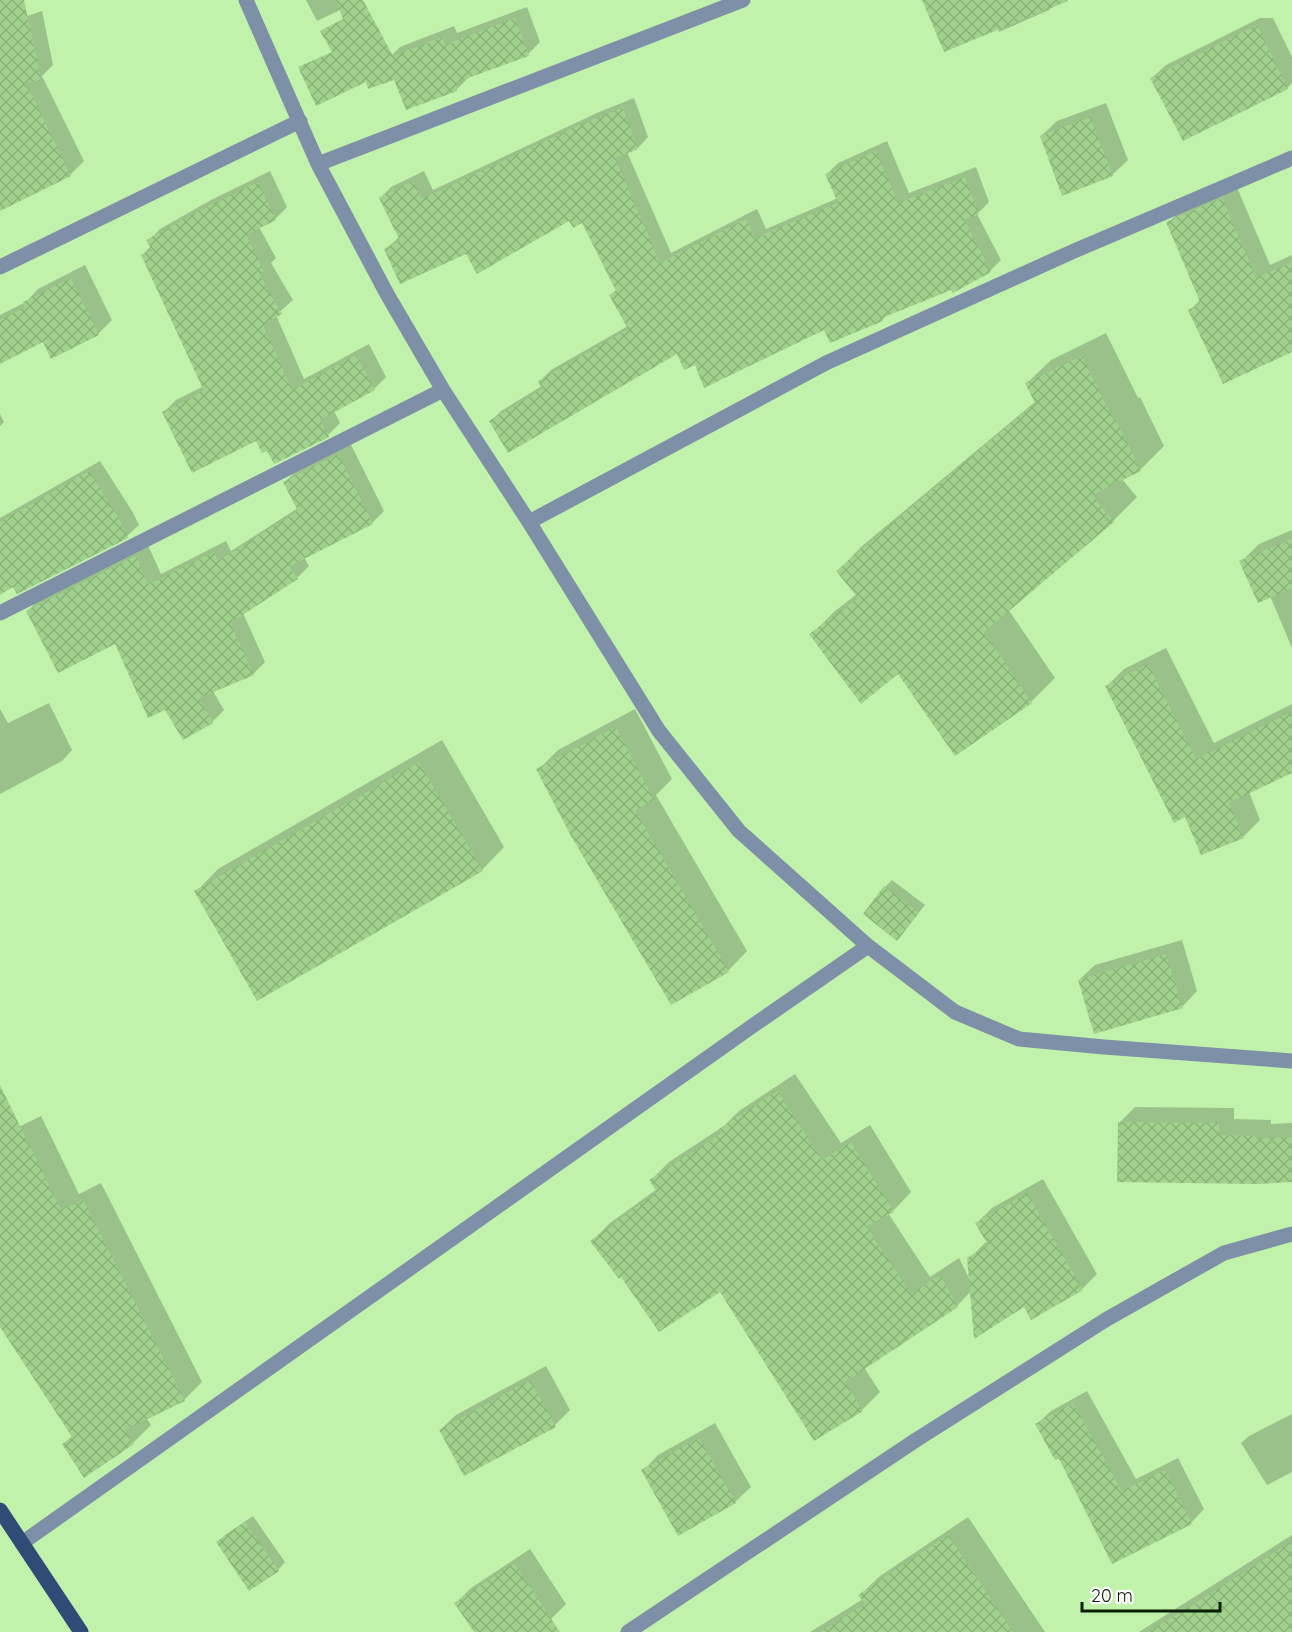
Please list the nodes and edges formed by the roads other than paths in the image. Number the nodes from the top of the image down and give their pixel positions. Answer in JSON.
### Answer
{"nodes":[{"id":1,"x":246,"y":0,"type":"edge"},
{"id":2,"x":743,"y":0,"type":"edge"},
{"id":3,"x":300,"y":121,"type":"junction"},
{"id":4,"x":1292,"y":158,"type":"edge"},
{"id":5,"x":318,"y":164,"type":"junction"},
{"id":6,"x":0,"y":267,"type":"edge"},
{"id":7,"x":442,"y":390,"type":"junction"},
{"id":8,"x":529,"y":522,"type":"junction"},
{"id":9,"x":0,"y":613,"type":"edge"},
{"id":10,"x":868,"y":946,"type":"junction"},
{"id":11,"x":1292,"y":1061,"type":"edge"},
{"id":12,"x":1292,"y":1234,"type":"edge"},
{"id":13,"x":0,"y":1510,"type":"edge"},
{"id":14,"x":22,"y":1543,"type":"junction"},
{"id":15,"x":81,"y":1632,"type":"edge"},
{"id":16,"x":628,"y":1632,"type":"edge"}],
"edges":[{"from":1,"to":3,"type":"street"},
{"from":2,"to":5,"type":"street"},
{"from":3,"to":5,"type":"street"},
{"from":3,"to":6,"type":"street"},
{"from":4,"to":8,"type":"street"},
{"from":5,"to":7,"type":"street"},
{"from":7,"to":8,"type":"street"},
{"from":7,"to":9,"type":"street"},
{"from":8,"to":10,"type":"street"},
{"from":10,"to":11,"type":"street"},
{"from":10,"to":14,"type":"street"},
{"from":12,"to":16,"type":"street"},
{"from":13,"to":14,"type":"main road"},
{"from":14,"to":15,"type":"main road"}]}
